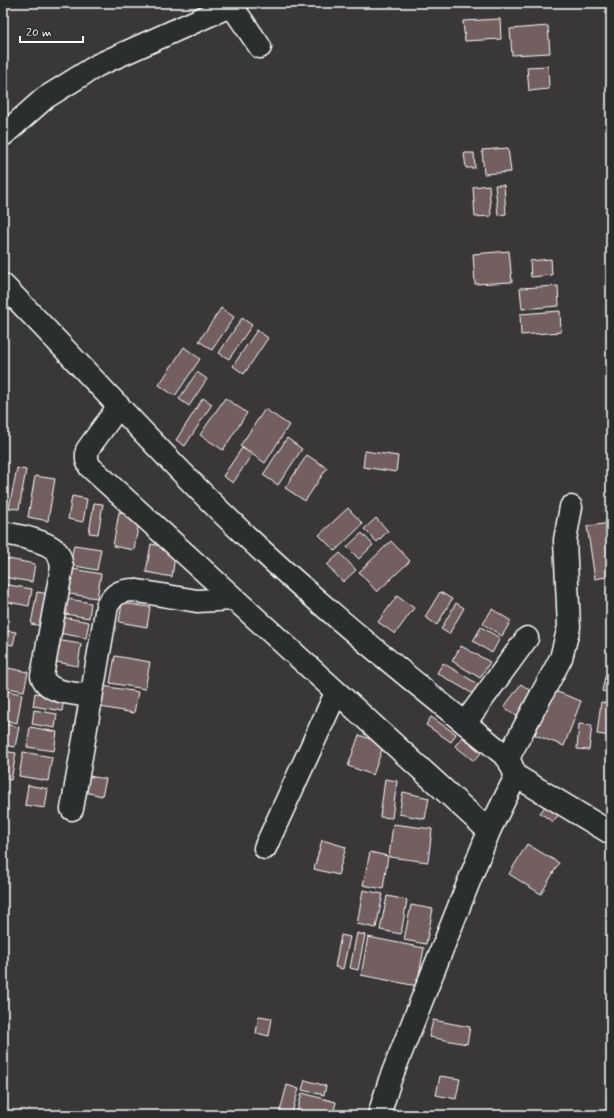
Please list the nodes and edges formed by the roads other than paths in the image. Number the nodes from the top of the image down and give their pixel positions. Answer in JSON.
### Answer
{"nodes":[{"id":1,"x":260,"y":47,"type":"dead end"},
{"id":2,"x":3,"y":135,"type":"edge"},
{"id":3,"x":4,"y":286,"type":"edge"},
{"id":4,"x":119,"y":406,"type":"junction"},
{"id":5,"x":571,"y":507,"type":"dead end"},
{"id":6,"x":3,"y":533,"type":"edge"},
{"id":7,"x":234,"y":599,"type":"junction"},
{"id":8,"x":527,"y":638,"type":"dead end"},
{"id":9,"x":336,"y":692,"type":"junction"},
{"id":10,"x":92,"y":696,"type":"junction"},
{"id":11,"x":465,"y":723,"type":"junction"},
{"id":12,"x":512,"y":767,"type":"junction"},
{"id":13,"x":72,"y":809,"type":"dead end"},
{"id":14,"x":489,"y":831,"type":"junction"},
{"id":15,"x":611,"y":833,"type":"edge"},
{"id":16,"x":264,"y":848,"type":"dead end"},
{"id":17,"x":379,"y":1115,"type":"edge"}],
"edges":[{"from":1,"to":2,"type":"street"},
{"from":3,"to":4,"type":"street"},
{"from":4,"to":7,"type":"street"},
{"from":4,"to":11,"type":"street"},
{"from":5,"to":12,"type":"street"},
{"from":6,"to":10,"type":"street"},
{"from":7,"to":9,"type":"street"},
{"from":7,"to":10,"type":"street"},
{"from":8,"to":11,"type":"street"},
{"from":9,"to":14,"type":"street"},
{"from":9,"to":16,"type":"street"},
{"from":10,"to":13,"type":"street"},
{"from":11,"to":12,"type":"street"},
{"from":12,"to":14,"type":"street"},
{"from":12,"to":15,"type":"street"},
{"from":14,"to":17,"type":"street"}]}
